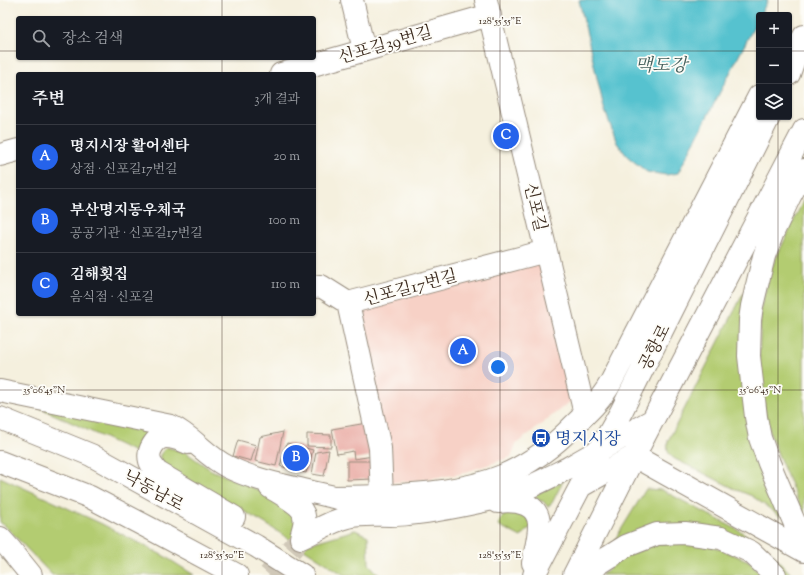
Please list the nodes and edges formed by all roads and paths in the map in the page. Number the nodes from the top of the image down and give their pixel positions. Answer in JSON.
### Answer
{"nodes":[{"id":1,"x":352,"y":0,"type":"edge"},
{"id":2,"x":488,"y":7,"type":"edge"},
{"id":3,"x":797,"y":46,"type":"edge"},
{"id":4,"x":364,"y":50,"type":"junction"},
{"id":5,"x":792,"y":64,"type":"edge"},
{"id":6,"x":287,"y":72,"type":"edge"},
{"id":7,"x":756,"y":102,"type":"edge"},
{"id":8,"x":768,"y":120,"type":"edge"},
{"id":9,"x":804,"y":130,"type":"edge"},
{"id":10,"x":16,"y":151,"type":"edge"},
{"id":11,"x":0,"y":155,"type":"edge"},
{"id":12,"x":804,"y":170,"type":"edge"},
{"id":13,"x":546,"y":251,"type":"junction"},
{"id":14,"x":316,"y":287,"type":"edge"},
{"id":15,"x":348,"y":303,"type":"junction"},
{"id":16,"x":0,"y":390,"type":"edge"},
{"id":17,"x":585,"y":414,"type":"junction"},
{"id":18,"x":0,"y":418,"type":"edge"},
{"id":19,"x":653,"y":420,"type":"junction"},
{"id":20,"x":200,"y":447,"type":"junction"},
{"id":21,"x":600,"y":451,"type":"junction"},
{"id":22,"x":634,"y":456,"type":"junction"},
{"id":23,"x":0,"y":462,"type":"edge"},
{"id":24,"x":258,"y":479,"type":"junction"},
{"id":25,"x":581,"y":486,"type":"junction"},
{"id":26,"x":333,"y":497,"type":"junction"},
{"id":27,"x":382,"y":497,"type":"junction"},
{"id":28,"x":470,"y":504,"type":"junction"},
{"id":29,"x":407,"y":514,"type":"junction"},
{"id":30,"x":5,"y":544,"type":"edge"},
{"id":31,"x":804,"y":545,"type":"edge"},
{"id":32,"x":256,"y":546,"type":"junction"},
{"id":33,"x":804,"y":551,"type":"edge"},
{"id":34,"x":31,"y":575,"type":"edge"},
{"id":35,"x":45,"y":575,"type":"edge"},
{"id":36,"x":236,"y":575,"type":"edge"},
{"id":37,"x":302,"y":575,"type":"edge"},
{"id":38,"x":532,"y":575,"type":"edge"},
{"id":39,"x":574,"y":575,"type":"edge"},
{"id":40,"x":589,"y":575,"type":"edge"},
{"id":41,"x":775,"y":575,"type":"edge"}],
"edges":[{"from":1,"to":4,"type":"main road"},
{"from":2,"to":4,"type":"main road","name":"신포길39번길"},
{"from":2,"to":13,"type":"main road","name":"신포길"},
{"from":3,"to":5,"type":"main road"},
{"from":4,"to":6,"type":"main road","name":"신포길39번길"},
{"from":7,"to":17,"type":"main road"},
{"from":8,"to":21,"type":"main road","name":"공항로"},
{"from":9,"to":19,"type":"main road","name":"공항로"},
{"from":10,"to":11,"type":"main road"},
{"from":12,"to":31,"type":"main road"},
{"from":13,"to":15,"type":"main road","name":"신포길17번길"},
{"from":13,"to":17,"type":"main road","name":"신포길"},
{"from":14,"to":15,"type":"main road"},
{"from":15,"to":27,"type":"main road","name":"신포길17번길"},
{"from":16,"to":20,"type":"main road"},
{"from":17,"to":27,"type":"main road"},
{"from":18,"to":32,"type":"main road","name":"낙동남로"},
{"from":19,"to":21,"type":"main road"},
{"from":19,"to":22,"type":"main road","name":"공항로"},
{"from":20,"to":24,"type":"main road"},
{"from":20,"to":32,"type":"main road"},
{"from":21,"to":25,"type":"main road","name":"공항로"},
{"from":21,"to":28,"type":"main road"},
{"from":22,"to":25,"type":"main road"},
{"from":22,"to":33,"type":"main road"},
{"from":22,"to":39,"type":"main road","name":"공항로"},
{"from":23,"to":36,"type":"main road","name":"낙동남로"},
{"from":24,"to":26,"type":"main road"},
{"from":24,"to":29,"type":"main road"},
{"from":25,"to":38,"type":"main road","name":"공항로"},
{"from":26,"to":27,"type":"main road"},
{"from":26,"to":29,"type":"main road"},
{"from":28,"to":29,"type":"main road"},
{"from":28,"to":38,"type":"main road"},
{"from":30,"to":34,"type":"main road"},
{"from":30,"to":35,"type":"main road"},
{"from":32,"to":37,"type":"main road","name":"낙동남로"},
{"from":40,"to":41,"type":"main road"}]}
